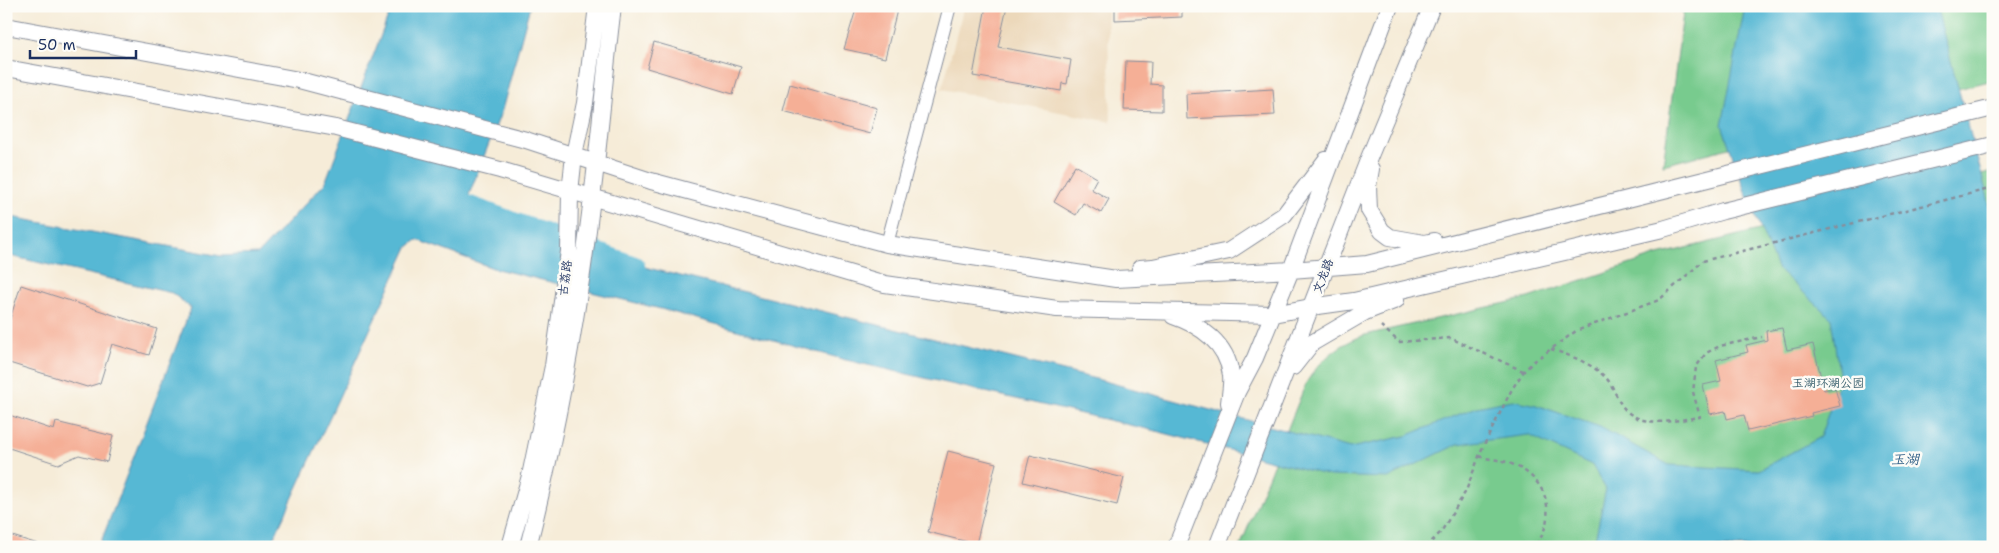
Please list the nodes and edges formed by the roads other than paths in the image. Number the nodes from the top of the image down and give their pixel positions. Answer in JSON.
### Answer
{"nodes":[{"id":1,"x":597,"y":6,"type":"edge"},
{"id":2,"x":613,"y":6,"type":"edge"},
{"id":3,"x":950,"y":6,"type":"edge"},
{"id":4,"x":1390,"y":6,"type":"edge"},
{"id":5,"x":1432,"y":6,"type":"edge"},
{"id":6,"x":6,"y":26,"type":"edge"},
{"id":7,"x":6,"y":68,"type":"edge"},
{"id":8,"x":1993,"y":108,"type":"edge"},
{"id":9,"x":1374,"y":146,"type":"junction"},
{"id":10,"x":1993,"y":146,"type":"edge"},
{"id":11,"x":1337,"y":147,"type":"junction"},
{"id":12,"x":574,"y":155,"type":"junction"},
{"id":13,"x":595,"y":162,"type":"junction"},
{"id":14,"x":570,"y":192,"type":"junction"},
{"id":15,"x":592,"y":198,"type":"junction"},
{"id":16,"x":1534,"y":223,"type":"junction"},
{"id":17,"x":887,"y":244,"type":"junction"},
{"id":18,"x":1327,"y":266,"type":"junction"},
{"id":19,"x":1291,"y":270,"type":"junction"},
{"id":20,"x":1065,"y":271,"type":"junction"},
{"id":21,"x":1458,"y":277,"type":"junction"},
{"id":22,"x":1311,"y":307,"type":"junction"},
{"id":23,"x":1159,"y":311,"type":"junction"},
{"id":24,"x":1273,"y":314,"type":"junction"},
{"id":25,"x":1282,"y":381,"type":"junction"},
{"id":26,"x":1229,"y":413,"type":"junction"},
{"id":27,"x":510,"y":547,"type":"edge"},
{"id":28,"x":528,"y":547,"type":"edge"},
{"id":29,"x":1176,"y":547,"type":"edge"},
{"id":30,"x":1217,"y":547,"type":"edge"}],
"edges":[{"from":1,"to":12,"type":"main road","name":"古荔路"},
{"from":2,"to":13,"type":"main road","name":"古荔路"},
{"from":3,"to":17,"type":"street"},
{"from":4,"to":11,"type":"main road"},
{"from":5,"to":9,"type":"main road","name":"文龙路"},
{"from":6,"to":12,"type":"main road"},
{"from":7,"to":14,"type":"main road"},
{"from":8,"to":16,"type":"main road"},
{"from":9,"to":16,"type":"main road"},
{"from":9,"to":18,"type":"main road","name":"文龙路"},
{"from":10,"to":21,"type":"main road"},
{"from":11,"to":19,"type":"main road"},
{"from":11,"to":20,"type":"main road"},
{"from":12,"to":13,"type":"main road"},
{"from":12,"to":14,"type":"main road","name":"古荔路"},
{"from":13,"to":15,"type":"main road","name":"古荔路"},
{"from":13,"to":17,"type":"main road"},
{"from":14,"to":15,"type":"main road"},
{"from":14,"to":27,"type":"main road","name":"古荔路"},
{"from":15,"to":23,"type":"main road"},
{"from":15,"to":28,"type":"main road","name":"古荔路"},
{"from":16,"to":18,"type":"main road"},
{"from":17,"to":20,"type":"main road"},
{"from":18,"to":19,"type":"main road"},
{"from":18,"to":22,"type":"main road","name":"文龙路"},
{"from":19,"to":20,"type":"main road"},
{"from":19,"to":24,"type":"main road"},
{"from":21,"to":22,"type":"main road"},
{"from":21,"to":25,"type":"main road"},
{"from":22,"to":24,"type":"main road"},
{"from":22,"to":25,"type":"main road","name":"文龙路"},
{"from":23,"to":24,"type":"main road"},
{"from":23,"to":26,"type":"main road"},
{"from":24,"to":26,"type":"main road"},
{"from":25,"to":30,"type":"main road","name":"文龙路"},
{"from":26,"to":29,"type":"main road"}]}
